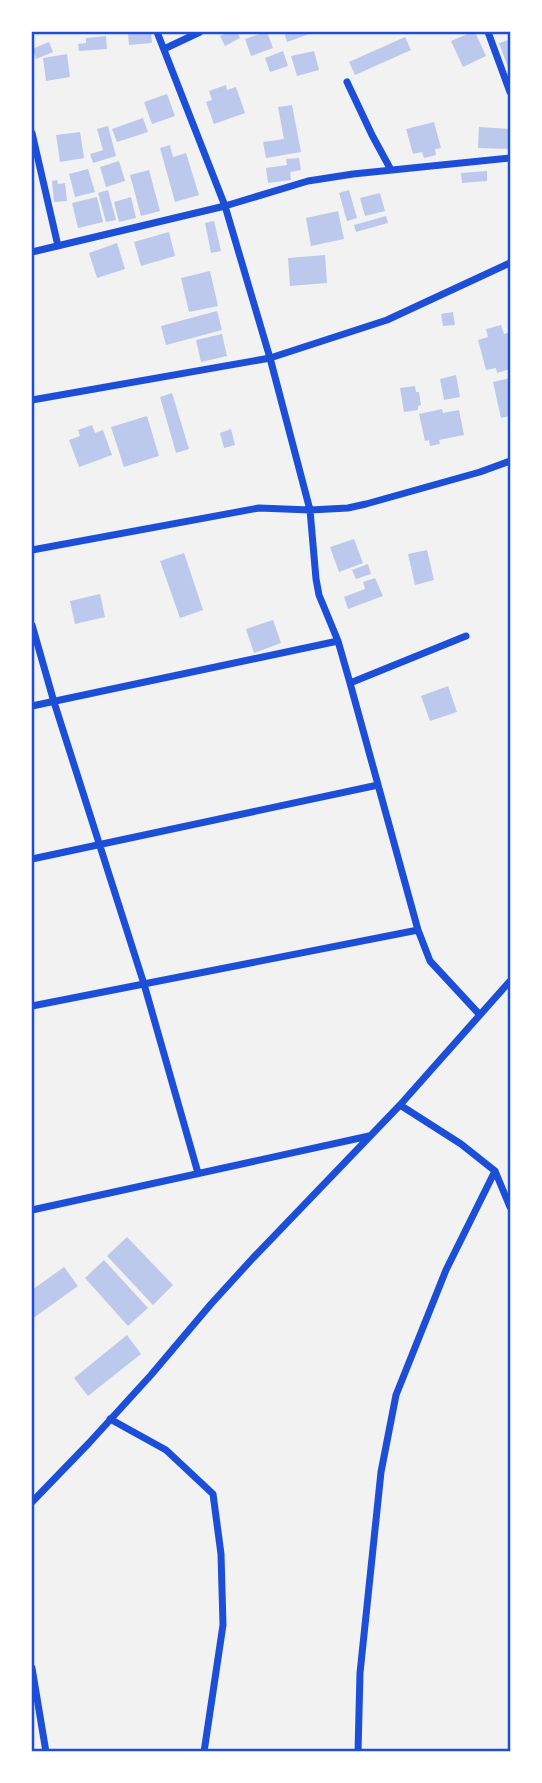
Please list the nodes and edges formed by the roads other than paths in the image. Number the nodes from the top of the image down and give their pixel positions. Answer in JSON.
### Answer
{"nodes":[{"id":1,"x":157,"y":32,"type":"edge"},
{"id":2,"x":200,"y":32,"type":"edge"},
{"id":3,"x":488,"y":32,"type":"edge"},
{"id":4,"x":164,"y":48,"type":"junction"},
{"id":5,"x":347,"y":82,"type":"dead end"},
{"id":6,"x":510,"y":92,"type":"edge"},
{"id":7,"x":32,"y":133,"type":"edge"},
{"id":8,"x":510,"y":158,"type":"edge"},
{"id":9,"x":391,"y":170,"type":"junction"},
{"id":10,"x":225,"y":206,"type":"junction"},
{"id":11,"x":58,"y":246,"type":"junction"},
{"id":12,"x":32,"y":252,"type":"edge"},
{"id":13,"x":510,"y":263,"type":"edge"},
{"id":14,"x":270,"y":358,"type":"junction"},
{"id":15,"x":32,"y":400,"type":"edge"},
{"id":16,"x":510,"y":461,"type":"edge"},
{"id":17,"x":310,"y":510,"type":"junction"},
{"id":18,"x":32,"y":550,"type":"edge"},
{"id":19,"x":32,"y":625,"type":"edge"},
{"id":20,"x":466,"y":636,"type":"dead end"},
{"id":21,"x":338,"y":641,"type":"junction"},
{"id":22,"x":350,"y":683,"type":"junction"},
{"id":23,"x":54,"y":702,"type":"junction"},
{"id":24,"x":32,"y":706,"type":"edge"},
{"id":25,"x":378,"y":785,"type":"junction"},
{"id":26,"x":100,"y":845,"type":"junction"},
{"id":27,"x":32,"y":859,"type":"edge"},
{"id":28,"x":418,"y":930,"type":"junction"},
{"id":29,"x":510,"y":981,"type":"edge"},
{"id":30,"x":144,"y":984,"type":"junction"},
{"id":31,"x":32,"y":1006,"type":"edge"},
{"id":32,"x":480,"y":1015,"type":"junction"},
{"id":33,"x":400,"y":1105,"type":"junction"},
{"id":34,"x":372,"y":1135,"type":"junction"},
{"id":35,"x":495,"y":1171,"type":"junction"},
{"id":36,"x":198,"y":1173,"type":"junction"},
{"id":37,"x":510,"y":1207,"type":"edge"},
{"id":38,"x":32,"y":1210,"type":"edge"},
{"id":39,"x":110,"y":1419,"type":"junction"},
{"id":40,"x":32,"y":1502,"type":"edge"},
{"id":41,"x":32,"y":1668,"type":"edge"},
{"id":42,"x":46,"y":1752,"type":"edge"},
{"id":43,"x":204,"y":1752,"type":"edge"},
{"id":44,"x":358,"y":1752,"type":"edge"}],
"edges":[{"from":1,"to":4,"type":"street"},
{"from":2,"to":4,"type":"street"},
{"from":3,"to":6,"type":"street"},
{"from":4,"to":10,"type":"street"},
{"from":5,"to":9,"type":"street"},
{"from":7,"to":11,"type":"street"},
{"from":8,"to":9,"type":"street"},
{"from":9,"to":10,"type":"street"},
{"from":10,"to":11,"type":"street"},
{"from":10,"to":14,"type":"street"},
{"from":11,"to":12,"type":"street"},
{"from":13,"to":14,"type":"street"},
{"from":14,"to":15,"type":"street"},
{"from":14,"to":17,"type":"street"},
{"from":16,"to":17,"type":"street"},
{"from":17,"to":18,"type":"street"},
{"from":17,"to":21,"type":"street"},
{"from":19,"to":23,"type":"street"},
{"from":20,"to":22,"type":"street"},
{"from":21,"to":22,"type":"street"},
{"from":21,"to":23,"type":"street"},
{"from":22,"to":25,"type":"street"},
{"from":23,"to":24,"type":"street"},
{"from":23,"to":26,"type":"street"},
{"from":25,"to":26,"type":"street"},
{"from":25,"to":28,"type":"street"},
{"from":26,"to":27,"type":"street"},
{"from":26,"to":30,"type":"street"},
{"from":28,"to":30,"type":"street"},
{"from":28,"to":32,"type":"street"},
{"from":29,"to":32,"type":"street"},
{"from":30,"to":31,"type":"street"},
{"from":30,"to":36,"type":"street"},
{"from":32,"to":33,"type":"street"},
{"from":33,"to":34,"type":"street"},
{"from":33,"to":35,"type":"street"},
{"from":34,"to":36,"type":"street"},
{"from":34,"to":39,"type":"street"},
{"from":35,"to":37,"type":"street"},
{"from":35,"to":44,"type":"street"},
{"from":36,"to":38,"type":"street"},
{"from":39,"to":40,"type":"street"},
{"from":39,"to":43,"type":"street"},
{"from":41,"to":42,"type":"street"}]}
